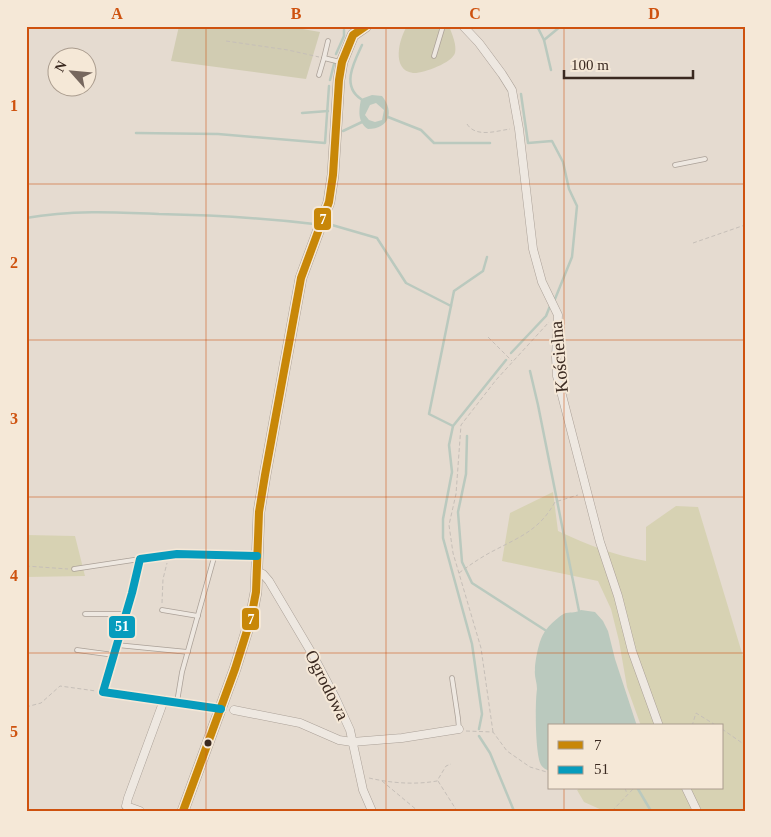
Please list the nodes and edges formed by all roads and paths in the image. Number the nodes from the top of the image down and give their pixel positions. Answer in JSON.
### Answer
{"nodes":[{"id":1,"x":366,"y":26,"type":"edge"},
{"id":2,"x":443,"y":26,"type":"edge"},
{"id":3,"x":464,"y":26,"type":"edge"},
{"id":4,"x":352,"y":31,"type":"edge"},
{"id":5,"x":226,"y":41,"type":"dead end"},
{"id":6,"x":328,"y":41,"type":"dead end"},
{"id":7,"x":434,"y":56,"type":"dead end"},
{"id":8,"x":324,"y":58,"type":"junction"},
{"id":9,"x":342,"y":62,"type":"junction"},
{"id":10,"x":319,"y":75,"type":"dead end"},
{"id":11,"x":467,"y":124,"type":"dead end"},
{"id":12,"x":519,"y":128,"type":"junction"},
{"id":13,"x":705,"y":159,"type":"dead end"},
{"id":14,"x":675,"y":165,"type":"dead end"},
{"id":15,"x":745,"y":225,"type":"edge"},
{"id":16,"x":693,"y":243,"type":"dead end"},
{"id":17,"x":556,"y":315,"type":"junction"},
{"id":18,"x":488,"y":337,"type":"dead end"},
{"id":19,"x":513,"y":361,"type":"junction"},
{"id":20,"x":587,"y":492,"type":"junction"},
{"id":21,"x":215,"y":554,"type":"junction"},
{"id":22,"x":168,"y":555,"type":"junction"},
{"id":23,"x":257,"y":556,"type":"junction"},
{"id":24,"x":140,"y":559,"type":"junction"},
{"id":25,"x":26,"y":567,"type":"edge"},
{"id":26,"x":74,"y":569,"type":"joint"},
{"id":27,"x":257,"y":572,"type":"junction"},
{"id":28,"x":458,"y":573,"type":"junction"},
{"id":29,"x":162,"y":610,"type":"joint"},
{"id":30,"x":85,"y":614,"type":"dead end"},
{"id":31,"x":126,"y":614,"type":"junction"},
{"id":32,"x":198,"y":616,"type":"junction"},
{"id":33,"x":117,"y":645,"type":"junction"},
{"id":34,"x":77,"y":650,"type":"dead end"},
{"id":35,"x":188,"y":652,"type":"junction"},
{"id":36,"x":114,"y":655,"type":"junction"},
{"id":37,"x":452,"y":678,"type":"dead end"},
{"id":38,"x":104,"y":692,"type":"junction"},
{"id":39,"x":164,"y":700,"type":"junction"},
{"id":40,"x":176,"y":702,"type":"junction"},
{"id":41,"x":26,"y":707,"type":"edge"},
{"id":42,"x":221,"y":708,"type":"junction"},
{"id":43,"x":234,"y":710,"type":"dead end"},
{"id":44,"x":658,"y":724,"type":"edge"},
{"id":45,"x":693,"y":724,"type":"edge"},
{"id":46,"x":714,"y":724,"type":"edge"},
{"id":47,"x":459,"y":730,"type":"junction"},
{"id":48,"x":724,"y":730,"type":"edge"},
{"id":49,"x":493,"y":732,"type":"junction"},
{"id":50,"x":352,"y":742,"type":"junction"},
{"id":51,"x":745,"y":745,"type":"edge"},
{"id":52,"x":452,"y":764,"type":"dead end"},
{"id":53,"x":548,"y":772,"type":"edge"},
{"id":54,"x":360,"y":776,"type":"junction"},
{"id":55,"x":381,"y":780,"type":"junction"},
{"id":56,"x":437,"y":781,"type":"junction"},
{"id":57,"x":626,"y":790,"type":"edge"},
{"id":58,"x":632,"y":790,"type":"edge"},
{"id":59,"x":687,"y":790,"type":"edge"},
{"id":60,"x":628,"y":795,"type":"junction"},
{"id":61,"x":140,"y":811,"type":"edge"},
{"id":62,"x":183,"y":811,"type":"edge"},
{"id":63,"x":372,"y":811,"type":"edge"},
{"id":64,"x":418,"y":811,"type":"edge"},
{"id":65,"x":457,"y":811,"type":"edge"},
{"id":66,"x":612,"y":811,"type":"edge"},
{"id":67,"x":697,"y":811,"type":"edge"}],
"edges":[{"from":1,"to":4,"type":"street"},
{"from":2,"to":7,"type":"lane"},
{"from":3,"to":12,"type":"street","name":"Kościelna"},
{"from":4,"to":9,"type":"street"},
{"from":5,"to":8,"type":"path"},
{"from":6,"to":8,"type":"lane"},
{"from":8,"to":9,"type":"lane"},
{"from":8,"to":10,"type":"lane"},
{"from":9,"to":23,"type":"street"},
{"from":11,"to":12,"type":"path"},
{"from":12,"to":17,"type":"street","name":"Kościelna"},
{"from":13,"to":14,"type":"lane"},
{"from":15,"to":16,"type":"path"},
{"from":17,"to":19,"type":"path"},
{"from":17,"to":20,"type":"street","name":"Kościelna"},
{"from":18,"to":19,"type":"path"},
{"from":19,"to":28,"type":"path"},
{"from":20,"to":28,"type":"path"},
{"from":20,"to":44,"type":"street","name":"Kościelna"},
{"from":21,"to":22,"type":"street"},
{"from":21,"to":23,"type":"street"},
{"from":21,"to":32,"type":"lane"},
{"from":22,"to":24,"type":"street"},
{"from":22,"to":29,"type":"path"},
{"from":23,"to":27,"type":"street"},
{"from":24,"to":26,"type":"lane"},
{"from":24,"to":31,"type":"street"},
{"from":25,"to":26,"type":"path"},
{"from":27,"to":42,"type":"street"},
{"from":27,"to":50,"type":"street","name":"Ogrodowa"},
{"from":28,"to":49,"type":"path"},
{"from":29,"to":32,"type":"lane"},
{"from":30,"to":31,"type":"lane"},
{"from":31,"to":33,"type":"street"},
{"from":32,"to":35,"type":"lane"},
{"from":33,"to":35,"type":"lane"},
{"from":33,"to":36,"type":"street"},
{"from":34,"to":36,"type":"lane"},
{"from":35,"to":40,"type":"lane"},
{"from":36,"to":38,"type":"street"},
{"from":37,"to":47,"type":"lane"},
{"from":38,"to":39,"type":"street"},
{"from":38,"to":41,"type":"path"},
{"from":39,"to":40,"type":"street"},
{"from":39,"to":61,"type":"street"},
{"from":40,"to":42,"type":"street"},
{"from":42,"to":62,"type":"street"},
{"from":43,"to":50,"type":"street"},
{"from":45,"to":46,"type":"path"},
{"from":47,"to":49,"type":"path"},
{"from":47,"to":50,"type":"street"},
{"from":48,"to":51,"type":"path"},
{"from":49,"to":53,"type":"path"},
{"from":50,"to":54,"type":"street","name":"Ogrodowa"},
{"from":52,"to":56,"type":"path"},
{"from":54,"to":55,"type":"path"},
{"from":54,"to":63,"type":"street","name":"Ogrodowa"},
{"from":55,"to":56,"type":"path"},
{"from":55,"to":64,"type":"path"},
{"from":56,"to":65,"type":"path"},
{"from":57,"to":60,"type":"path"},
{"from":58,"to":60,"type":"path"},
{"from":59,"to":67,"type":"street"},
{"from":60,"to":66,"type":"path"}]}
